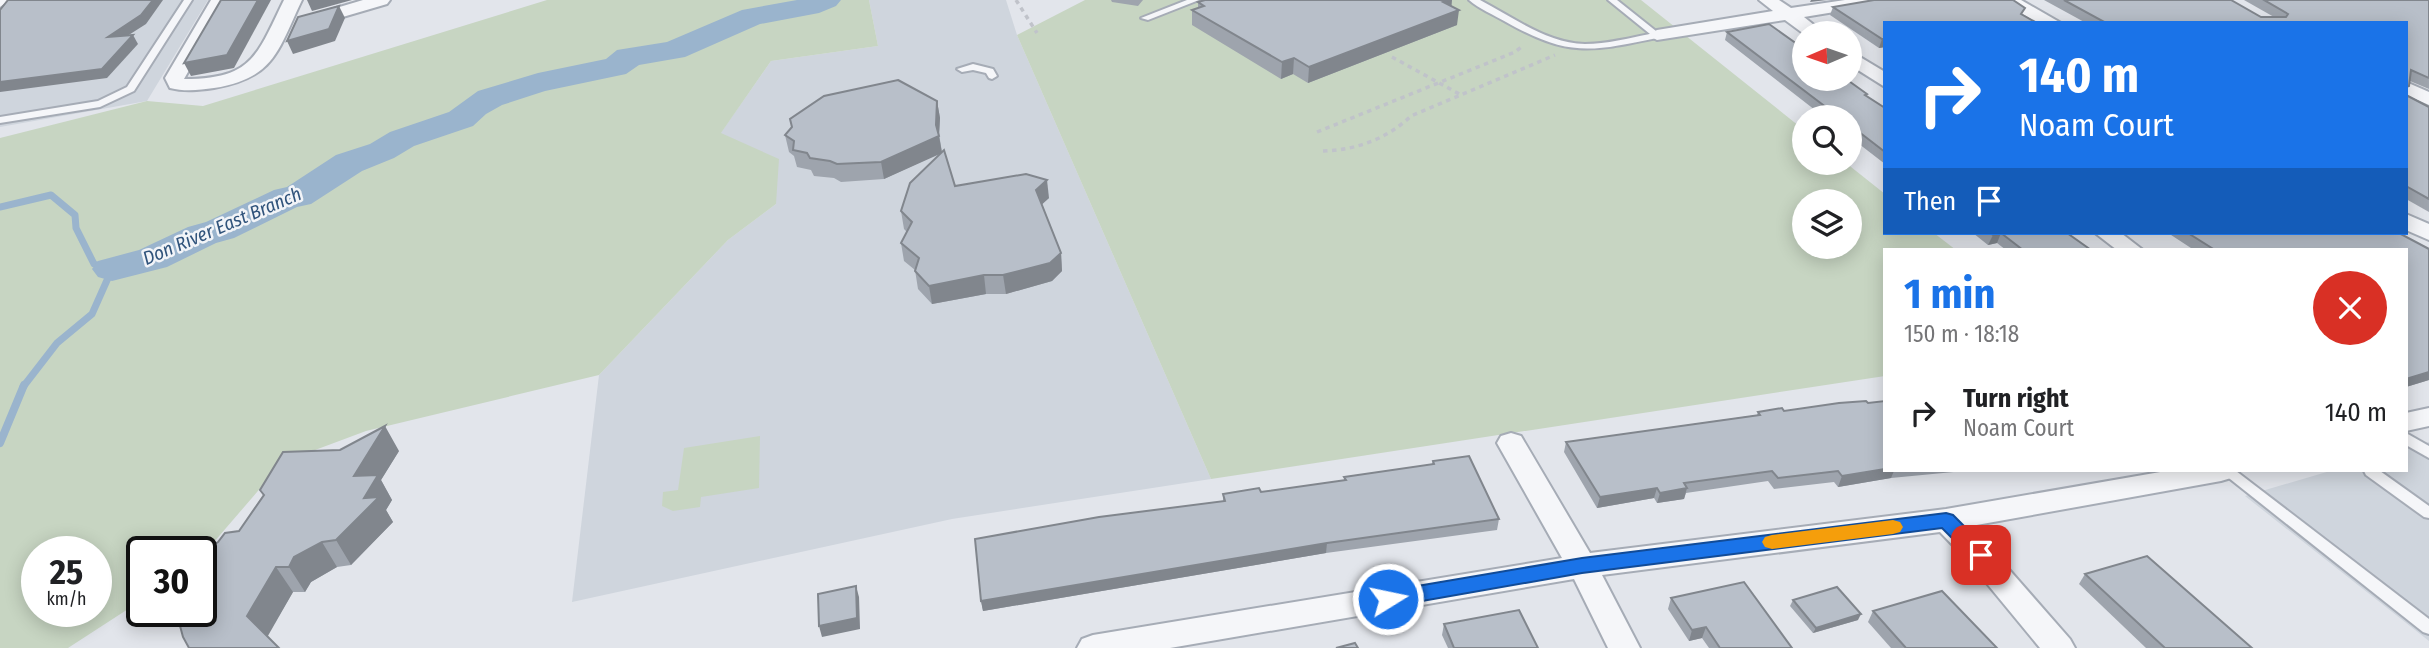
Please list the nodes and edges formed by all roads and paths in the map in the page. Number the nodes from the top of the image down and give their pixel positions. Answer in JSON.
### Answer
{"nodes":[{"id":1,"x":5,"y":0,"type":"edge"},
{"id":2,"x":188,"y":0,"type":"edge"},
{"id":3,"x":220,"y":0,"type":"edge"},
{"id":4,"x":293,"y":0,"type":"edge"},
{"id":5,"x":381,"y":0,"type":"edge"},
{"id":6,"x":1016,"y":0,"type":"edge"},
{"id":7,"x":1195,"y":0,"type":"edge"},
{"id":8,"x":1473,"y":0,"type":"edge"},
{"id":9,"x":1612,"y":0,"type":"edge"},
{"id":10,"x":1768,"y":0,"type":"edge"},
{"id":11,"x":1877,"y":0,"type":"edge"},
{"id":12,"x":2008,"y":0,"type":"edge"},
{"id":13,"x":0,"y":4,"type":"edge"},
{"id":14,"x":1788,"y":16,"type":"junction"},
{"id":15,"x":1145,"y":18,"type":"dead end"},
{"id":16,"x":1796,"y":21,"type":"edge"},
{"id":17,"x":2048,"y":21,"type":"edge"},
{"id":18,"x":279,"y":28,"type":"junction"},
{"id":19,"x":1037,"y":33,"type":"dead end"},
{"id":20,"x":1657,"y":35,"type":"junction"},
{"id":21,"x":1549,"y":37,"type":"junction"},
{"id":22,"x":1575,"y":46,"type":"junction"},
{"id":23,"x":1392,"y":57,"type":"edge"},
{"id":24,"x":1862,"y":65,"type":"edge"},
{"id":25,"x":962,"y":69,"type":"dead end"},
{"id":26,"x":992,"y":76,"type":"dead end"},
{"id":27,"x":1883,"y":80,"type":"edge"},
{"id":28,"x":1439,"y":83,"type":"junction"},
{"id":29,"x":2408,"y":89,"type":"edge"},
{"id":30,"x":1461,"y":95,"type":"junction"},
{"id":31,"x":2429,"y":99,"type":"edge"},
{"id":32,"x":0,"y":120,"type":"edge"},
{"id":33,"x":1317,"y":132,"type":"dead end"},
{"id":34,"x":1323,"y":151,"type":"dead end"},
{"id":35,"x":2408,"y":222,"type":"edge"},
{"id":36,"x":2429,"y":233,"type":"edge"},
{"id":37,"x":2109,"y":235,"type":"edge"},
{"id":38,"x":2129,"y":248,"type":"edge"},
{"id":39,"x":2429,"y":417,"type":"edge"},
{"id":40,"x":2408,"y":422,"type":"edge"},
{"id":41,"x":2408,"y":439,"type":"edge"},
{"id":42,"x":1511,"y":443,"type":"dead end"},
{"id":43,"x":2429,"y":453,"type":"edge"},
{"id":44,"x":2215,"y":472,"type":"edge"},
{"id":45,"x":2228,"y":472,"type":"edge"},
{"id":46,"x":2372,"y":472,"type":"edge"},
{"id":47,"x":2429,"y":513,"type":"edge"},
{"id":48,"x":1946,"y":520,"type":"junction"},
{"id":49,"x":1582,"y":566,"type":"junction"},
{"id":50,"x":2429,"y":628,"type":"edge"},
{"id":51,"x":1210,"y":639,"type":"edge"},
{"id":52,"x":1093,"y":648,"type":"edge"},
{"id":53,"x":1624,"y":648,"type":"edge"},
{"id":54,"x":2059,"y":648,"type":"edge"}],
"edges":[{"from":1,"to":13,"type":"lane"},
{"from":2,"to":32,"type":"lane"},
{"from":3,"to":18,"type":"street"},
{"from":4,"to":18,"type":"street"},
{"from":5,"to":18,"type":"street"},
{"from":6,"to":19,"type":"path"},
{"from":7,"to":15,"type":"lane"},
{"from":8,"to":21,"type":"lane"},
{"from":9,"to":20,"type":"lane"},
{"from":10,"to":14,"type":"street"},
{"from":11,"to":14,"type":"street"},
{"from":12,"to":17,"type":"street"},
{"from":14,"to":16,"type":"street"},
{"from":14,"to":20,"type":"street"},
{"from":20,"to":22,"type":"lane"},
{"from":21,"to":22,"type":"lane"},
{"from":21,"to":28,"type":"path"},
{"from":22,"to":30,"type":"path"},
{"from":23,"to":28,"type":"path"},
{"from":24,"to":27,"type":"street"},
{"from":25,"to":26,"type":"lane"},
{"from":28,"to":30,"type":"path"},
{"from":28,"to":33,"type":"path"},
{"from":29,"to":31,"type":"street"},
{"from":30,"to":34,"type":"path"},
{"from":35,"to":36,"type":"street"},
{"from":37,"to":38,"type":"street"},
{"from":39,"to":40,"type":"street"},
{"from":41,"to":43,"type":"lane"},
{"from":42,"to":49,"type":"street"},
{"from":44,"to":48,"type":"street"},
{"from":45,"to":50,"type":"lane"},
{"from":46,"to":47,"type":"lane"},
{"from":48,"to":49,"type":"street"},
{"from":48,"to":54,"type":"street"},
{"from":49,"to":51,"type":"street"},
{"from":49,"to":53,"type":"street"},
{"from":51,"to":52,"type":"street"}]}
